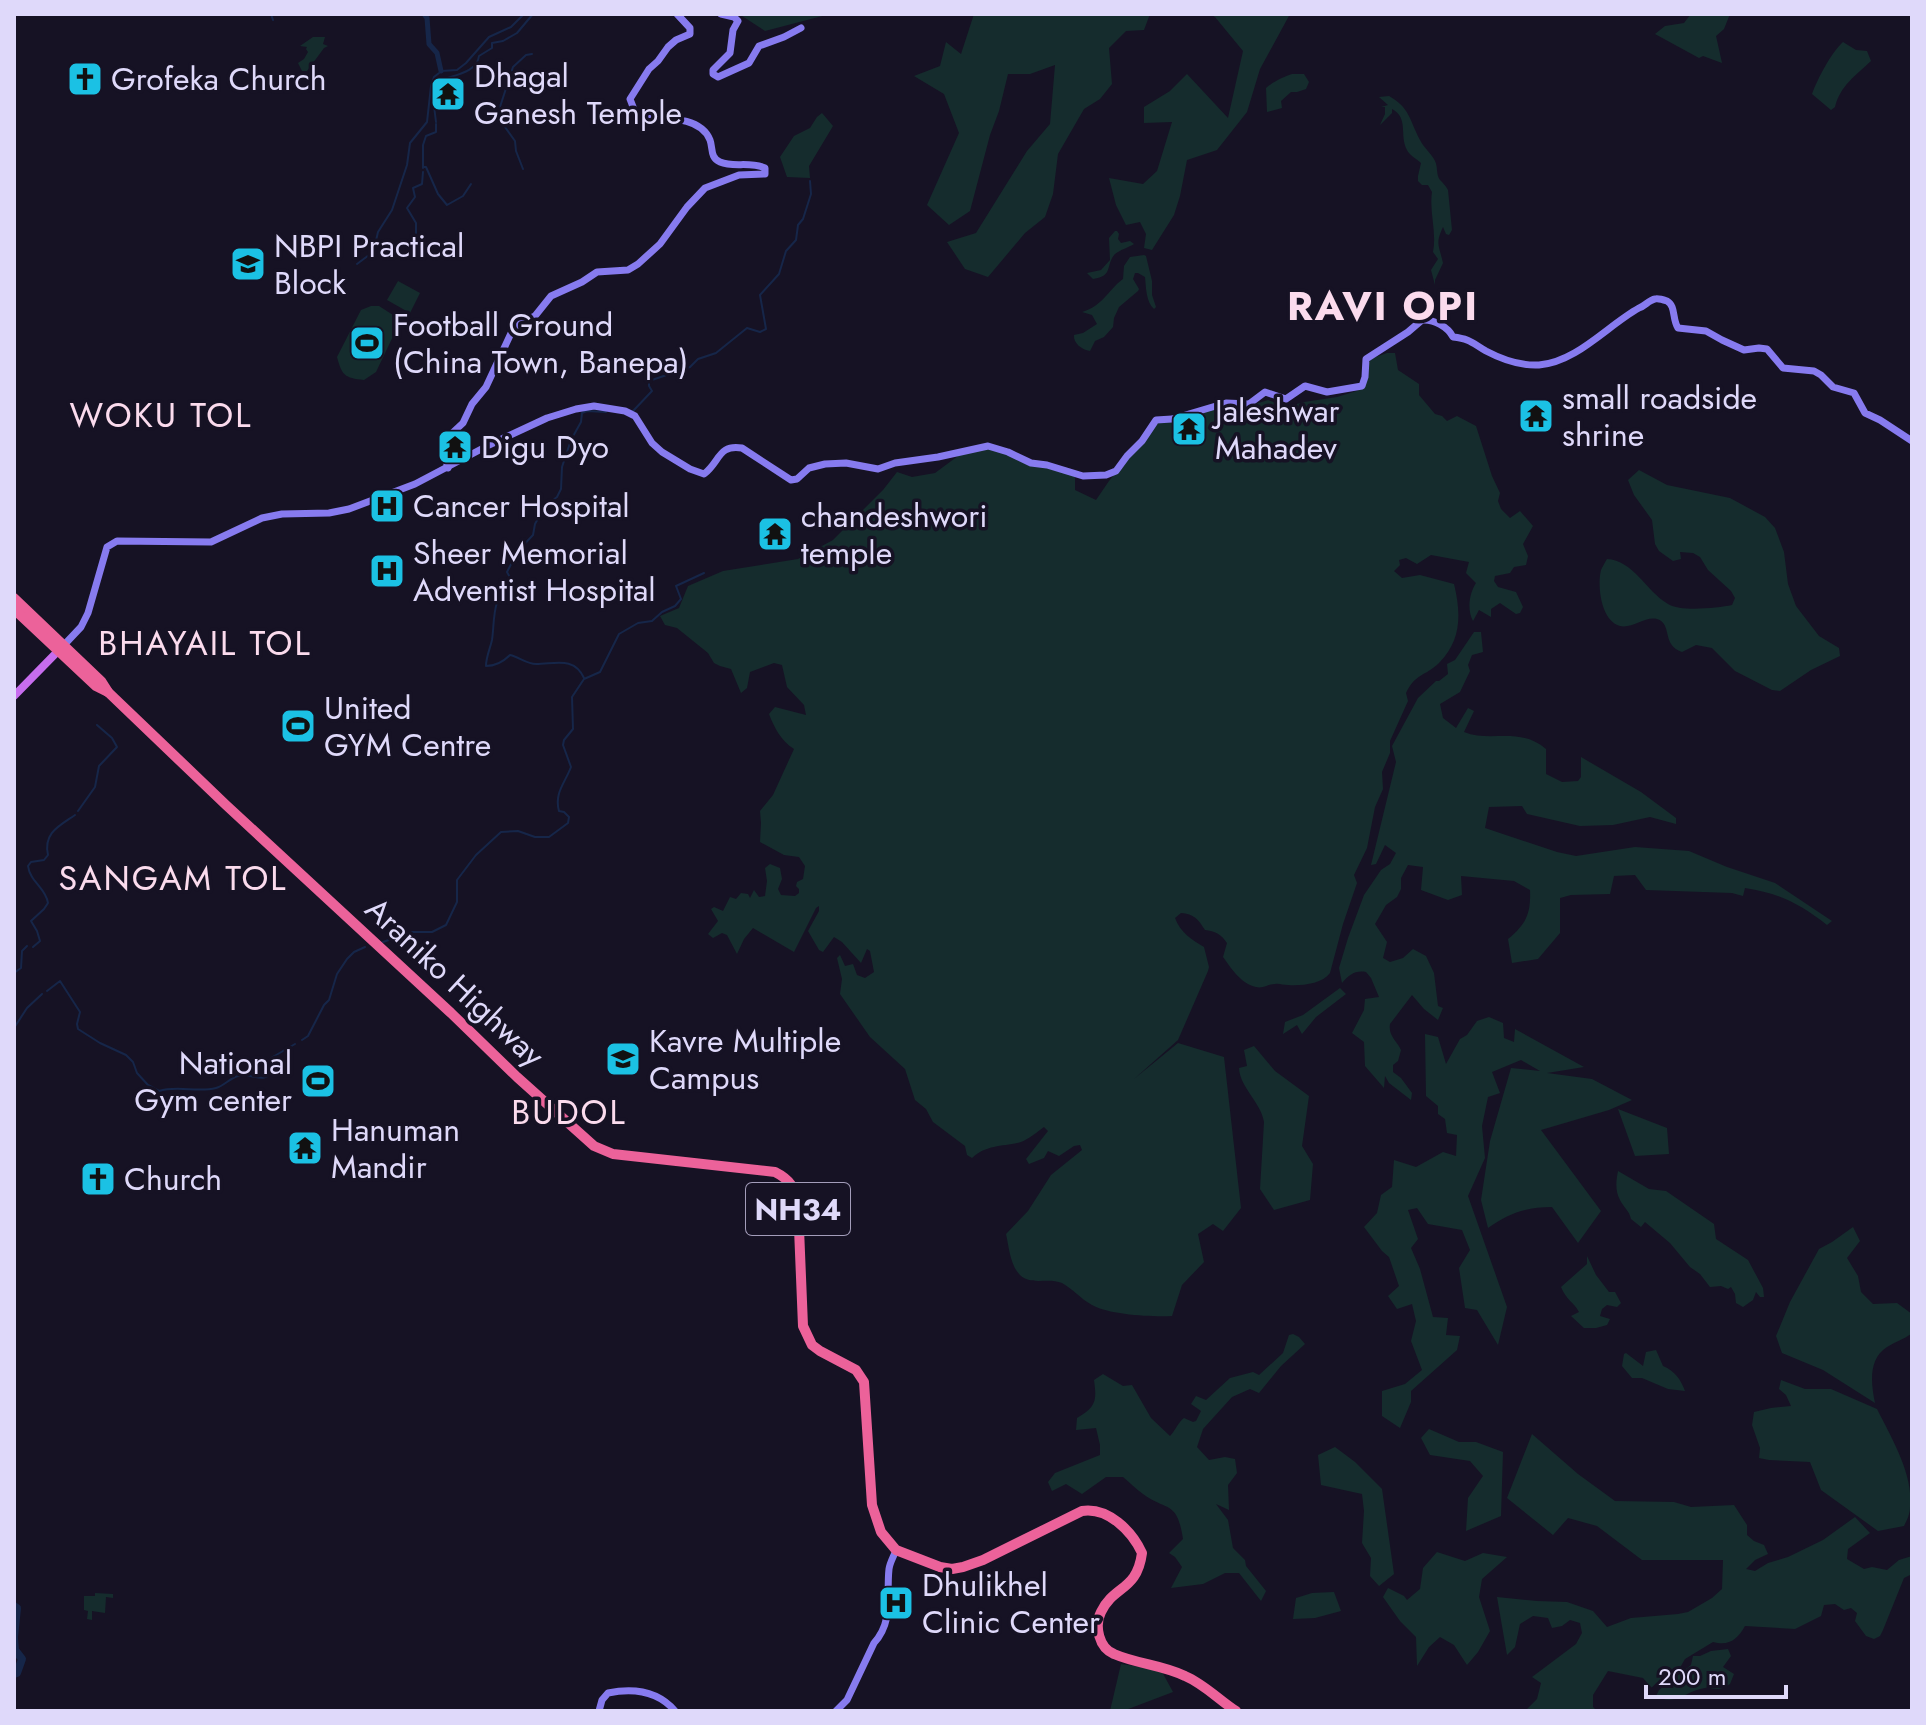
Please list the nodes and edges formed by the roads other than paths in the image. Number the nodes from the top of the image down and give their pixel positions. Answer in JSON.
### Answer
{"nodes":[{"id":1,"x":677,"y":14,"type":"edge"},
{"id":2,"x":721,"y":14,"type":"edge"},
{"id":3,"x":801,"y":28,"type":"dead end"},
{"id":4,"x":1912,"y":441,"type":"edge"},
{"id":5,"x":448,"y":468,"type":"junction"},
{"id":6,"x":14,"y":598,"type":"edge"},
{"id":7,"x":14,"y":609,"type":"edge"},
{"id":8,"x":62,"y":648,"type":"junction"},
{"id":9,"x":14,"y":696,"type":"edge"},
{"id":10,"x":896,"y":1550,"type":"junction"},
{"id":11,"x":599,"y":1711,"type":"edge"},
{"id":12,"x":675,"y":1711,"type":"edge"},
{"id":13,"x":836,"y":1711,"type":"edge"},
{"id":14,"x":1236,"y":1711,"type":"edge"}],
"edges":[{"from":1,"to":5,"type":"main road"},
{"from":2,"to":3,"type":"main road"},
{"from":4,"to":5,"type":"main road"},
{"from":5,"to":8,"type":"main road"},
{"from":6,"to":8,"type":"highway","name":"Araniko Highway","number":"NH34"},
{"from":7,"to":8,"type":"highway","name":"Araniko Highway","number":"NH34"},
{"from":8,"to":9,"type":"main road"},
{"from":8,"to":10,"type":"highway","name":"Araniko Highway","number":"NH34"},
{"from":10,"to":13,"type":"main road"},
{"from":10,"to":14,"type":"highway"},
{"from":11,"to":12,"type":"main road"}]}
